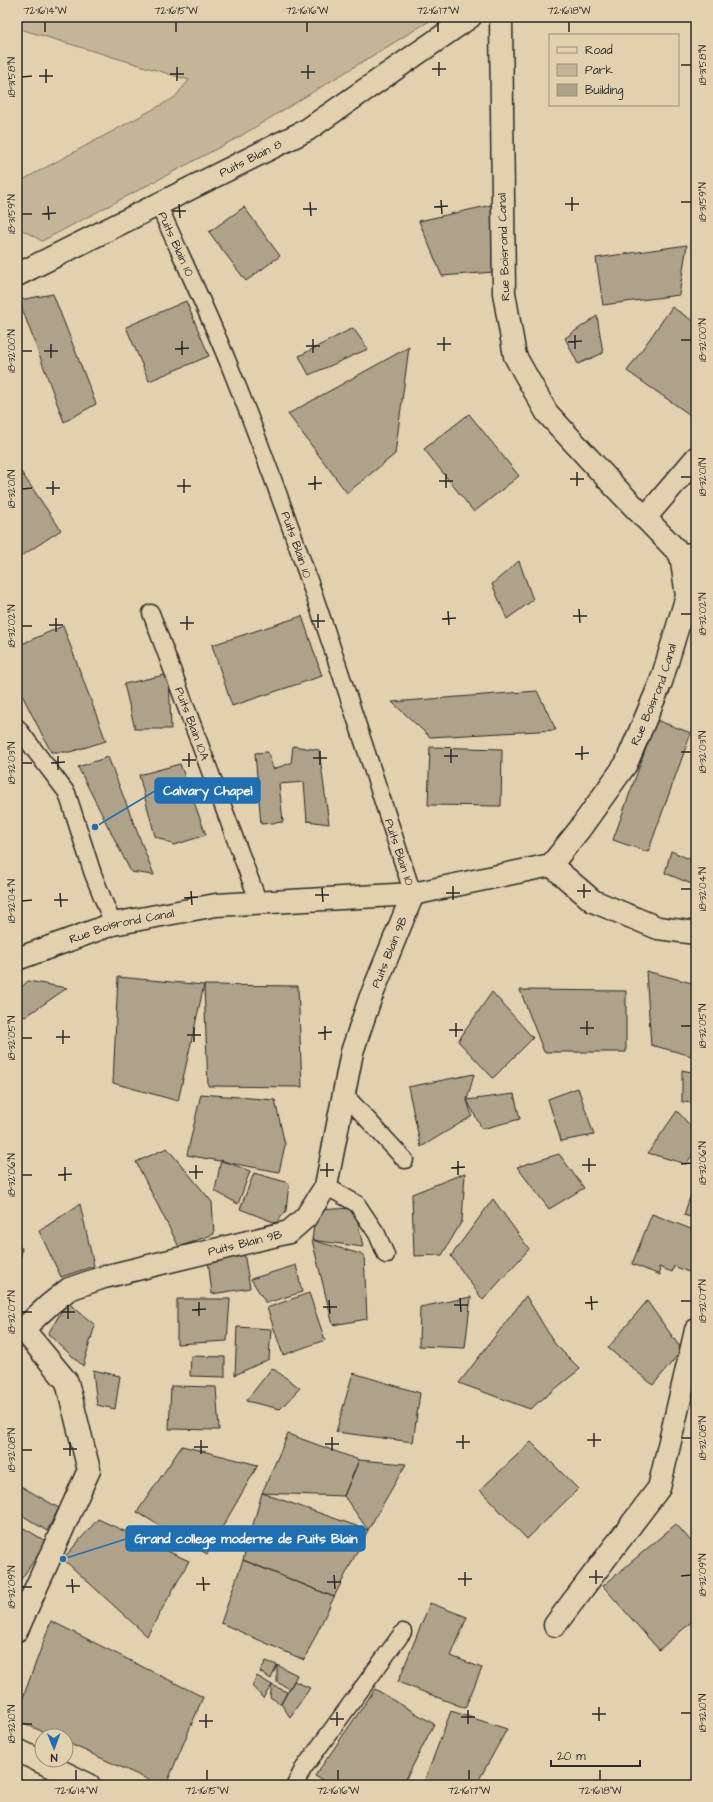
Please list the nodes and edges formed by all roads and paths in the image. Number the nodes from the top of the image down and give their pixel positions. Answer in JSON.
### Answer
{"nodes":[{"id":1,"x":470,"y":17,"type":"edge"},
{"id":2,"x":501,"y":17,"type":"edge"},
{"id":3,"x":158,"y":204,"type":"junction"},
{"id":4,"x":17,"y":275,"type":"edge"},
{"id":5,"x":696,"y":458,"type":"edge"},
{"id":6,"x":645,"y":518,"type":"junction"},
{"id":7,"x":688,"y":554,"type":"edge"},
{"id":8,"x":150,"y":613,"type":"dead end"},
{"id":9,"x":17,"y":727,"type":"edge"},
{"id":10,"x":552,"y":865,"type":"junction"},
{"id":11,"x":413,"y":894,"type":"junction"},
{"id":12,"x":259,"y":903,"type":"junction"},
{"id":13,"x":113,"y":924,"type":"junction"},
{"id":14,"x":696,"y":933,"type":"edge"},
{"id":15,"x":17,"y":959,"type":"edge"},
{"id":16,"x":345,"y":1095,"type":"junction"},
{"id":17,"x":405,"y":1160,"type":"dead end"},
{"id":18,"x":326,"y":1186,"type":"junction"},
{"id":19,"x":386,"y":1255,"type":"dead end"},
{"id":20,"x":20,"y":1328,"type":"edge"},
{"id":21,"x":696,"y":1330,"type":"edge"},
{"id":22,"x":555,"y":1625,"type":"dead end"},
{"id":23,"x":17,"y":1630,"type":"edge"},
{"id":24,"x":403,"y":1632,"type":"dead end"},
{"id":25,"x":17,"y":1750,"type":"edge"},
{"id":26,"x":90,"y":1785,"type":"edge"},
{"id":27,"x":295,"y":1785,"type":"edge"}],
"edges":[{"from":1,"to":3,"type":"street","name":"Puits Blain 8"},
{"from":2,"to":6,"type":"street","name":"Rue Boisrond Canal"},
{"from":3,"to":4,"type":"street","name":"Puits Blain 8"},
{"from":3,"to":11,"type":"lane","name":"Puits Blain 10"},
{"from":5,"to":6,"type":"street"},
{"from":6,"to":7,"type":"street","name":"Rue Boisrond Canal"},
{"from":7,"to":10,"type":"street","name":"Rue Boisrond Canal"},
{"from":8,"to":12,"type":"lane","name":"Puits Blain 10A"},
{"from":9,"to":13,"type":"lane"},
{"from":10,"to":11,"type":"street","name":"Rue Boisrond Canal"},
{"from":10,"to":14,"type":"street"},
{"from":11,"to":12,"type":"street","name":"Rue Boisrond Canal"},
{"from":11,"to":16,"type":"street","name":"Puits Blain 9B"},
{"from":12,"to":13,"type":"street","name":"Rue Boisrond Canal"},
{"from":13,"to":15,"type":"street","name":"Rue Boisrond Canal"},
{"from":16,"to":17,"type":"lane"},
{"from":16,"to":18,"type":"street","name":"Puits Blain 9B"},
{"from":18,"to":19,"type":"lane"},
{"from":18,"to":20,"type":"street","name":"Puits Blain 9B"},
{"from":20,"to":23,"type":"street"},
{"from":21,"to":22,"type":"street"},
{"from":24,"to":27,"type":"lane"},
{"from":25,"to":26,"type":"street"}]}
